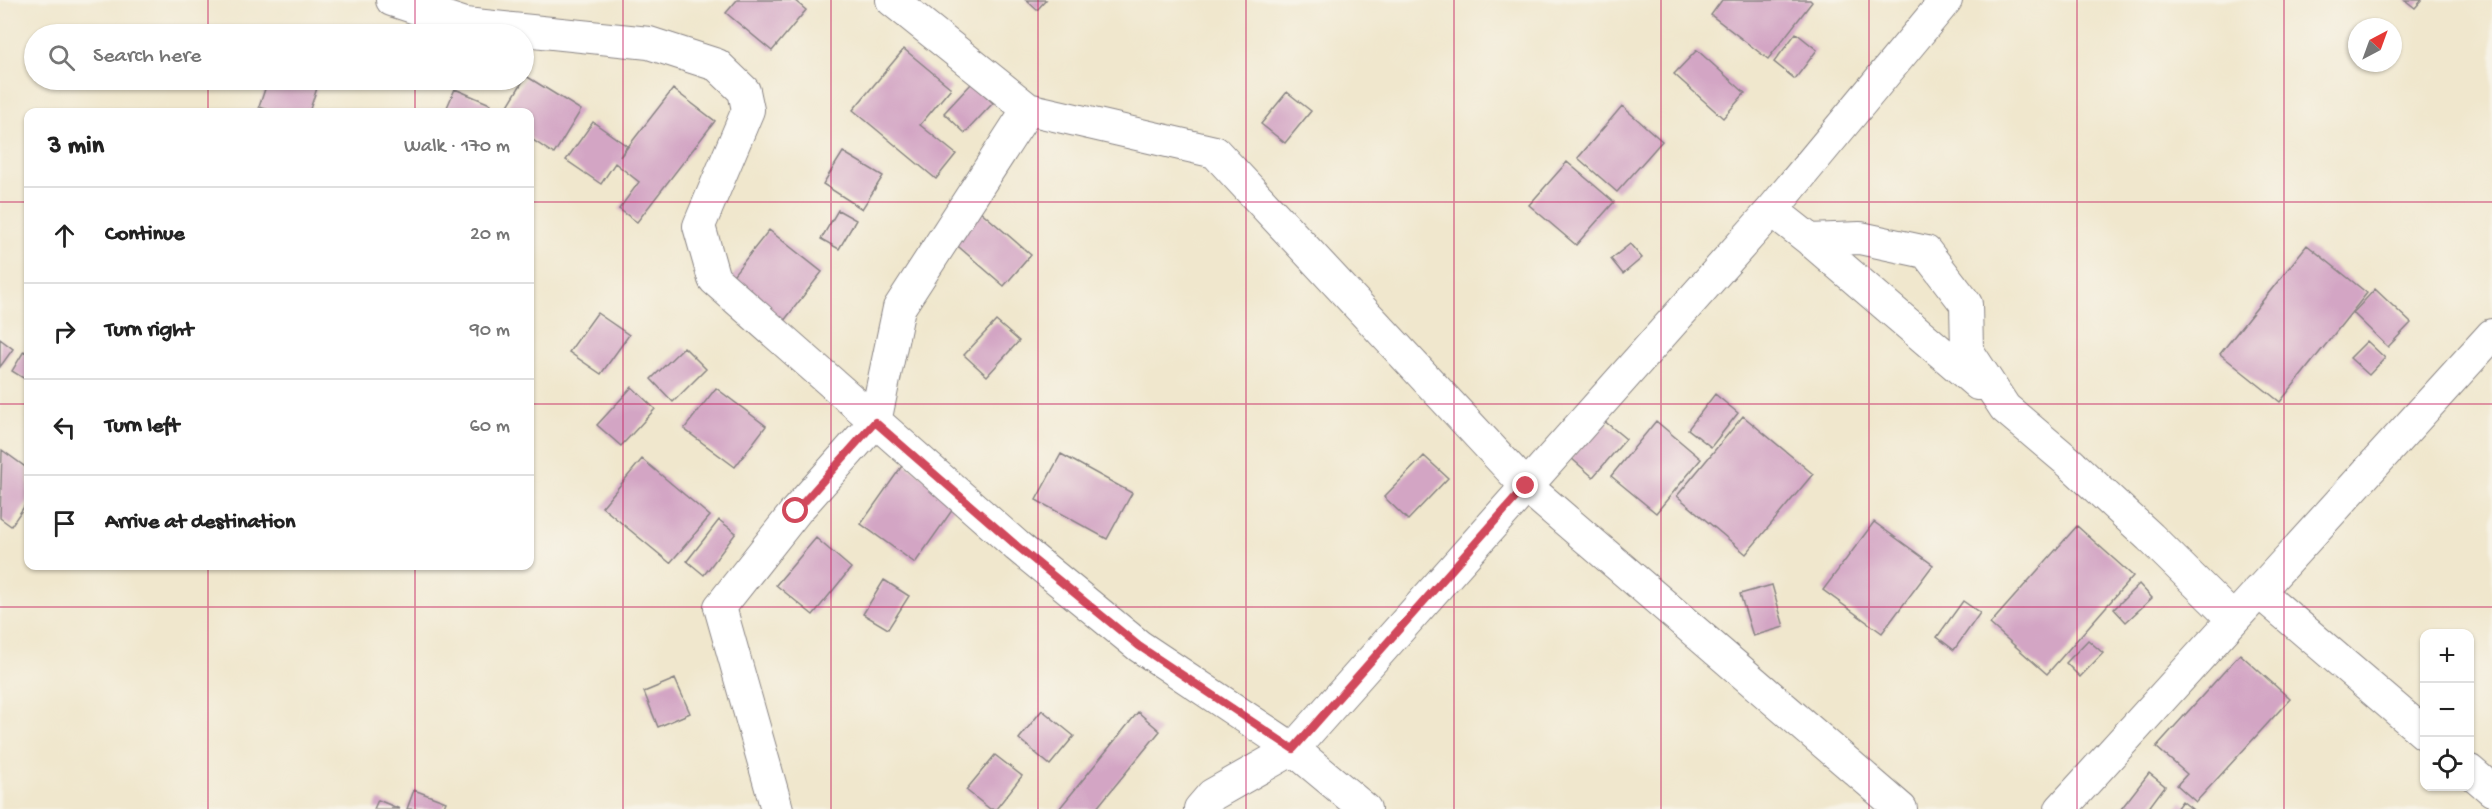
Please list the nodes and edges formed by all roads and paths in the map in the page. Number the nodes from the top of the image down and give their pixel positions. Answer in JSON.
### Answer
{"nodes":[{"id":1,"x":392,"y":0,"type":"edge"},
{"id":2,"x":892,"y":0,"type":"edge"},
{"id":3,"x":1946,"y":0,"type":"edge"},
{"id":4,"x":465,"y":24,"type":"edge"},
{"id":5,"x":534,"y":31,"type":"edge"},
{"id":6,"x":1028,"y":110,"type":"junction"},
{"id":7,"x":1772,"y":210,"type":"junction"},
{"id":8,"x":1810,"y":240,"type":"junction"},
{"id":9,"x":2492,"y":335,"type":"edge"},
{"id":10,"x":2006,"y":408,"type":"junction"},
{"id":11,"x":875,"y":422,"type":"junction"},
{"id":12,"x":1526,"y":486,"type":"junction"},
{"id":13,"x":2258,"y":591,"type":"junction"},
{"id":14,"x":2233,"y":619,"type":"junction"},
{"id":15,"x":2420,"y":730,"type":"edge"},
{"id":16,"x":1293,"y":749,"type":"junction"},
{"id":17,"x":2474,"y":775,"type":"edge"},
{"id":18,"x":2492,"y":790,"type":"edge"},
{"id":19,"x":777,"y":809,"type":"edge"},
{"id":20,"x":1200,"y":809,"type":"edge"},
{"id":21,"x":1365,"y":809,"type":"edge"},
{"id":22,"x":1901,"y":809,"type":"edge"},
{"id":23,"x":2061,"y":809,"type":"edge"}],
"edges":[{"from":1,"to":4,"type":"street"},
{"from":2,"to":6,"type":"street"},
{"from":3,"to":7,"type":"street"},
{"from":5,"to":11,"type":"street"},
{"from":6,"to":11,"type":"street"},
{"from":6,"to":12,"type":"street"},
{"from":7,"to":8,"type":"street"},
{"from":7,"to":12,"type":"street"},
{"from":8,"to":10,"type":"street"},
{"from":8,"to":10,"type":"street"},
{"from":9,"to":13,"type":"street"},
{"from":10,"to":14,"type":"street"},
{"from":11,"to":16,"type":"street"},
{"from":11,"to":19,"type":"street"},
{"from":12,"to":16,"type":"street"},
{"from":12,"to":22,"type":"street"},
{"from":13,"to":14,"type":"street"},
{"from":13,"to":15,"type":"street"},
{"from":14,"to":23,"type":"street"},
{"from":16,"to":20,"type":"street"},
{"from":16,"to":21,"type":"street"},
{"from":17,"to":18,"type":"street"}]}
